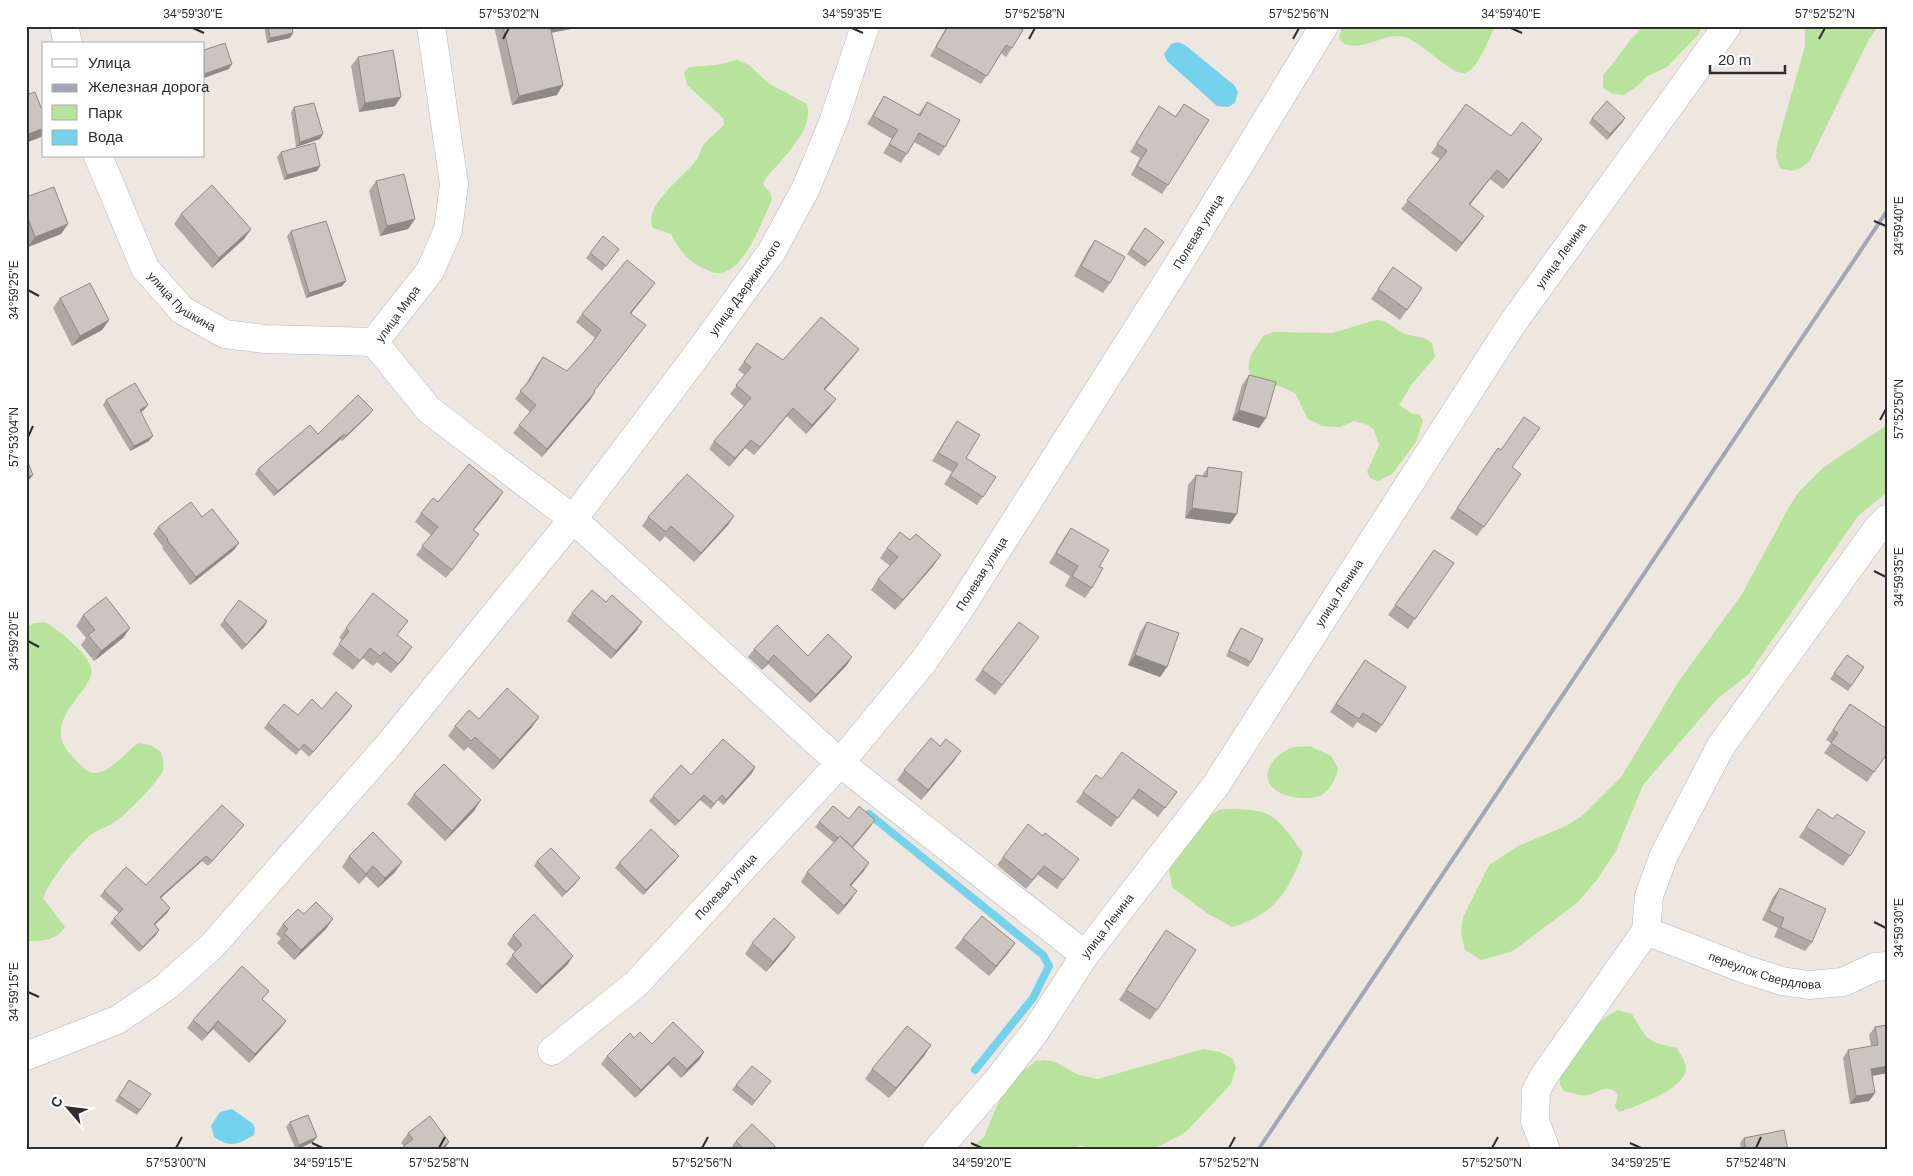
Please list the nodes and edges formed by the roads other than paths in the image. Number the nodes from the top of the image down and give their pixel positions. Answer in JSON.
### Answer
{"nodes":[{"id":1,"x":64,"y":26,"type":"edge"},
{"id":2,"x":431,"y":26,"type":"edge"},
{"id":3,"x":865,"y":26,"type":"edge"},
{"id":4,"x":1324,"y":26,"type":"edge"},
{"id":5,"x":1727,"y":26,"type":"edge"},
{"id":6,"x":68,"y":42,"type":"edge"},
{"id":7,"x":99,"y":158,"type":"edge"},
{"id":8,"x":374,"y":342,"type":"junction"},
{"id":9,"x":573,"y":519,"type":"junction"},
{"id":10,"x":1887,"y":519,"type":"edge"},
{"id":11,"x":840,"y":764,"type":"junction"},
{"id":12,"x":1646,"y":931,"type":"junction"},
{"id":13,"x":1085,"y":955,"type":"junction"},
{"id":14,"x":1887,"y":966,"type":"edge"},
{"id":15,"x":552,"y":1051,"type":"dead end"},
{"id":16,"x":26,"y":1056,"type":"edge"},
{"id":17,"x":937,"y":1150,"type":"edge"},
{"id":18,"x":1546,"y":1150,"type":"edge"}],
"edges":[{"from":1,"to":6,"type":"street"},
{"from":2,"to":8,"type":"street","name":"улица Мира"},
{"from":3,"to":9,"type":"street","name":"улица Дзержинского"},
{"from":4,"to":11,"type":"street","name":"Полевая улица"},
{"from":5,"to":13,"type":"street","name":"улица Ленина"},
{"from":7,"to":8,"type":"street","name":"улица Пушкина"},
{"from":8,"to":9,"type":"street","name":"улица Мира"},
{"from":9,"to":11,"type":"street","name":"улица Мира"},
{"from":9,"to":16,"type":"street","name":"улица Дзержинского"},
{"from":10,"to":12,"type":"street"},
{"from":11,"to":13,"type":"street","name":"улица Мира"},
{"from":11,"to":15,"type":"street","name":"Полевая улица"},
{"from":12,"to":14,"type":"street","name":"переулок Свердлова"},
{"from":12,"to":18,"type":"street"},
{"from":13,"to":17,"type":"street","name":"улица Ленина"}]}
